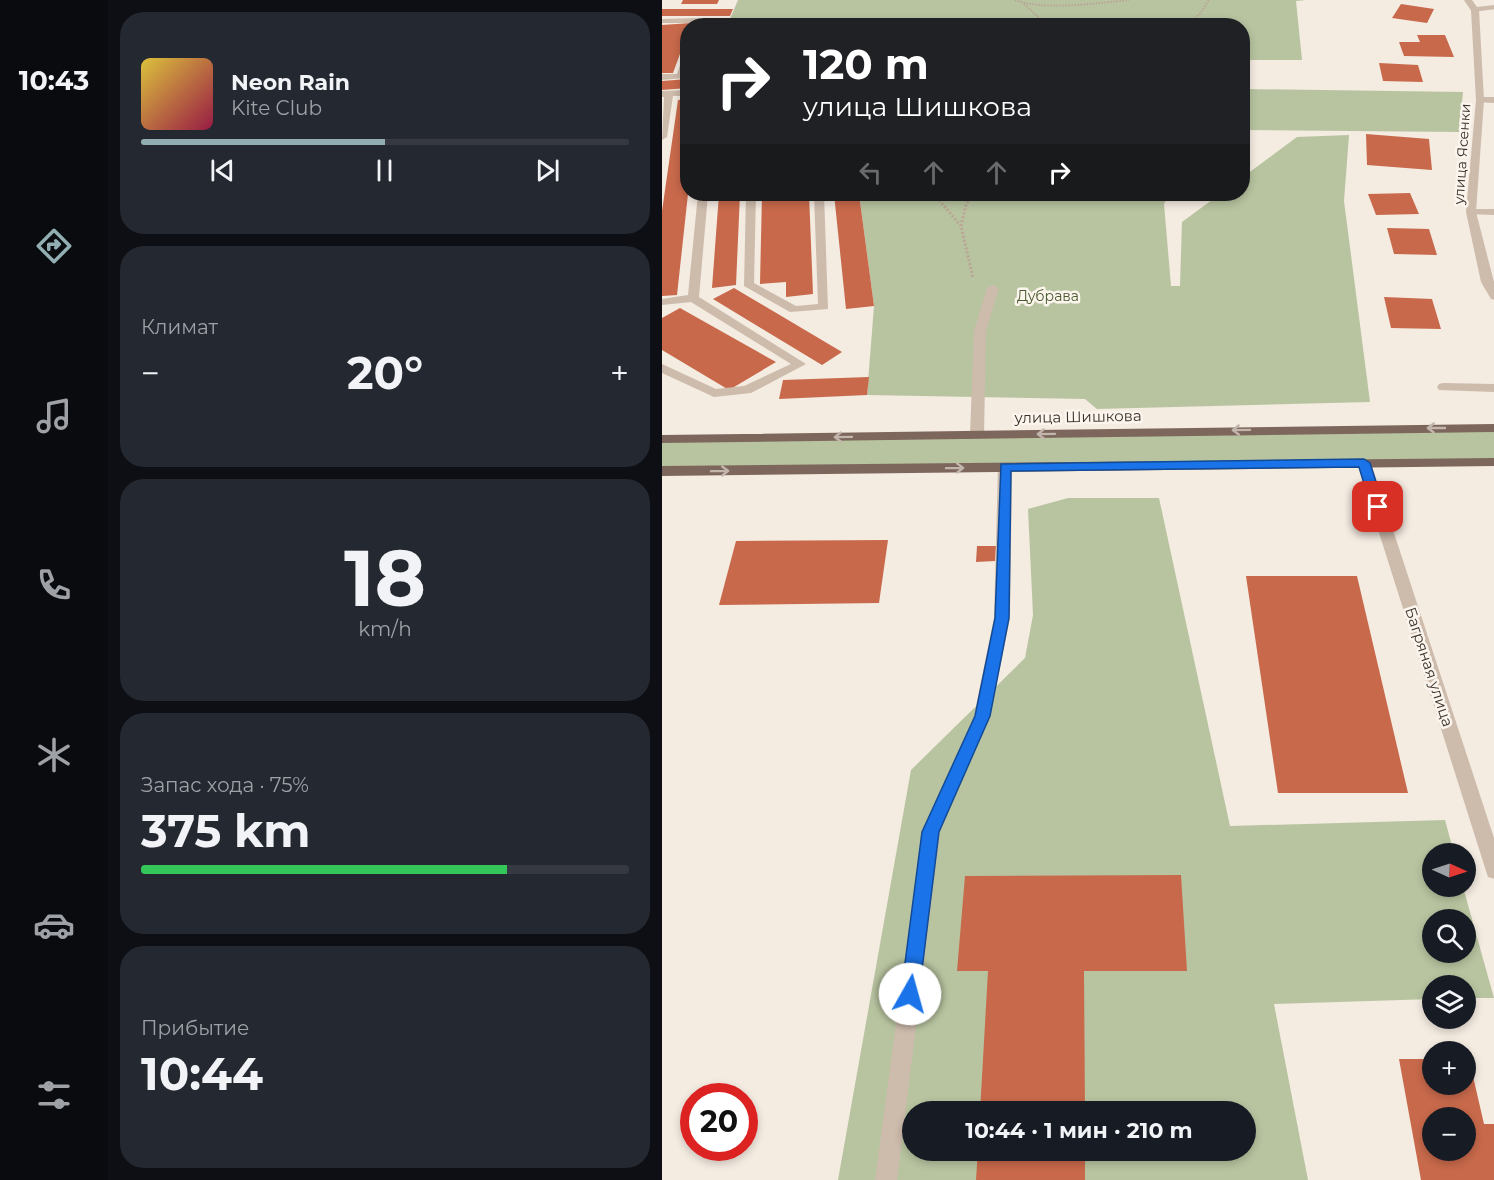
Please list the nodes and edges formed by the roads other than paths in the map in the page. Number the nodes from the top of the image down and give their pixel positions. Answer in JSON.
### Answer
{"nodes":[{"id":1,"x":1468,"y":0,"type":"edge"},
{"id":2,"x":1494,"y":7,"type":"edge"},
{"id":3,"x":1475,"y":10,"type":"junction"},
{"id":4,"x":662,"y":21,"type":"edge"},
{"id":5,"x":680,"y":21,"type":"edge"},
{"id":6,"x":680,"y":76,"type":"edge"},
{"id":7,"x":662,"y":77,"type":"edge"},
{"id":8,"x":666,"y":94,"type":"edge"},
{"id":9,"x":1480,"y":100,"type":"junction"},
{"id":10,"x":1494,"y":100,"type":"edge"},
{"id":11,"x":662,"y":137,"type":"edge"},
{"id":12,"x":702,"y":201,"type":"edge"},
{"id":13,"x":751,"y":201,"type":"edge"},
{"id":14,"x":820,"y":201,"type":"edge"},
{"id":15,"x":1471,"y":212,"type":"junction"},
{"id":16,"x":1494,"y":212,"type":"edge"},
{"id":17,"x":991,"y":295,"type":"road end"},
{"id":18,"x":1494,"y":297,"type":"edge"},
{"id":19,"x":693,"y":298,"type":"junction"},
{"id":20,"x":662,"y":302,"type":"edge"},
{"id":21,"x":662,"y":368,"type":"edge"},
{"id":22,"x":1443,"y":387,"type":"dead end"},
{"id":23,"x":1494,"y":388,"type":"edge"},
{"id":24,"x":1494,"y":428,"type":"edge"},
{"id":25,"x":977,"y":435,"type":"junction"},
{"id":26,"x":662,"y":439,"type":"edge"},
{"id":27,"x":1494,"y":462,"type":"edge"},
{"id":28,"x":1364,"y":463,"type":"junction"},
{"id":29,"x":1005,"y":467,"type":"junction"},
{"id":30,"x":662,"y":471,"type":"edge"},
{"id":31,"x":1494,"y":863,"type":"edge"},
{"id":32,"x":886,"y":1180,"type":"edge"}],
"edges":[{"from":1,"to":3,"type":"street"},
{"from":2,"to":3,"type":"street"},
{"from":3,"to":9,"type":"street","name":"улица Ясенки"},
{"from":4,"to":5,"type":"street"},
{"from":6,"to":7,"type":"street"},
{"from":8,"to":11,"type":"street"},
{"from":9,"to":10,"type":"street"},
{"from":9,"to":15,"type":"street","name":"улица Ясенки"},
{"from":12,"to":19,"type":"street"},
{"from":13,"to":14,"type":"street"},
{"from":15,"to":16,"type":"street"},
{"from":15,"to":18,"type":"street","name":"улица Ясенки"},
{"from":17,"to":25,"type":"street"},
{"from":19,"to":20,"type":"street"},
{"from":19,"to":21,"type":"street"},
{"from":22,"to":23,"type":"street"},
{"from":24,"to":25,"type":"main road","name":"улица Шишкова","one_way":true},
{"from":25,"to":26,"type":"main road","name":"улица Шишкова","one_way":true},
{"from":27,"to":28,"type":"main road"},
{"from":28,"to":29,"type":"main road"},
{"from":28,"to":31,"type":"street","name":"Багряная улица"},
{"from":30,"to":29,"type":"main road","one_way":true},
{"from":29,"to":32,"type":"street"}]}
